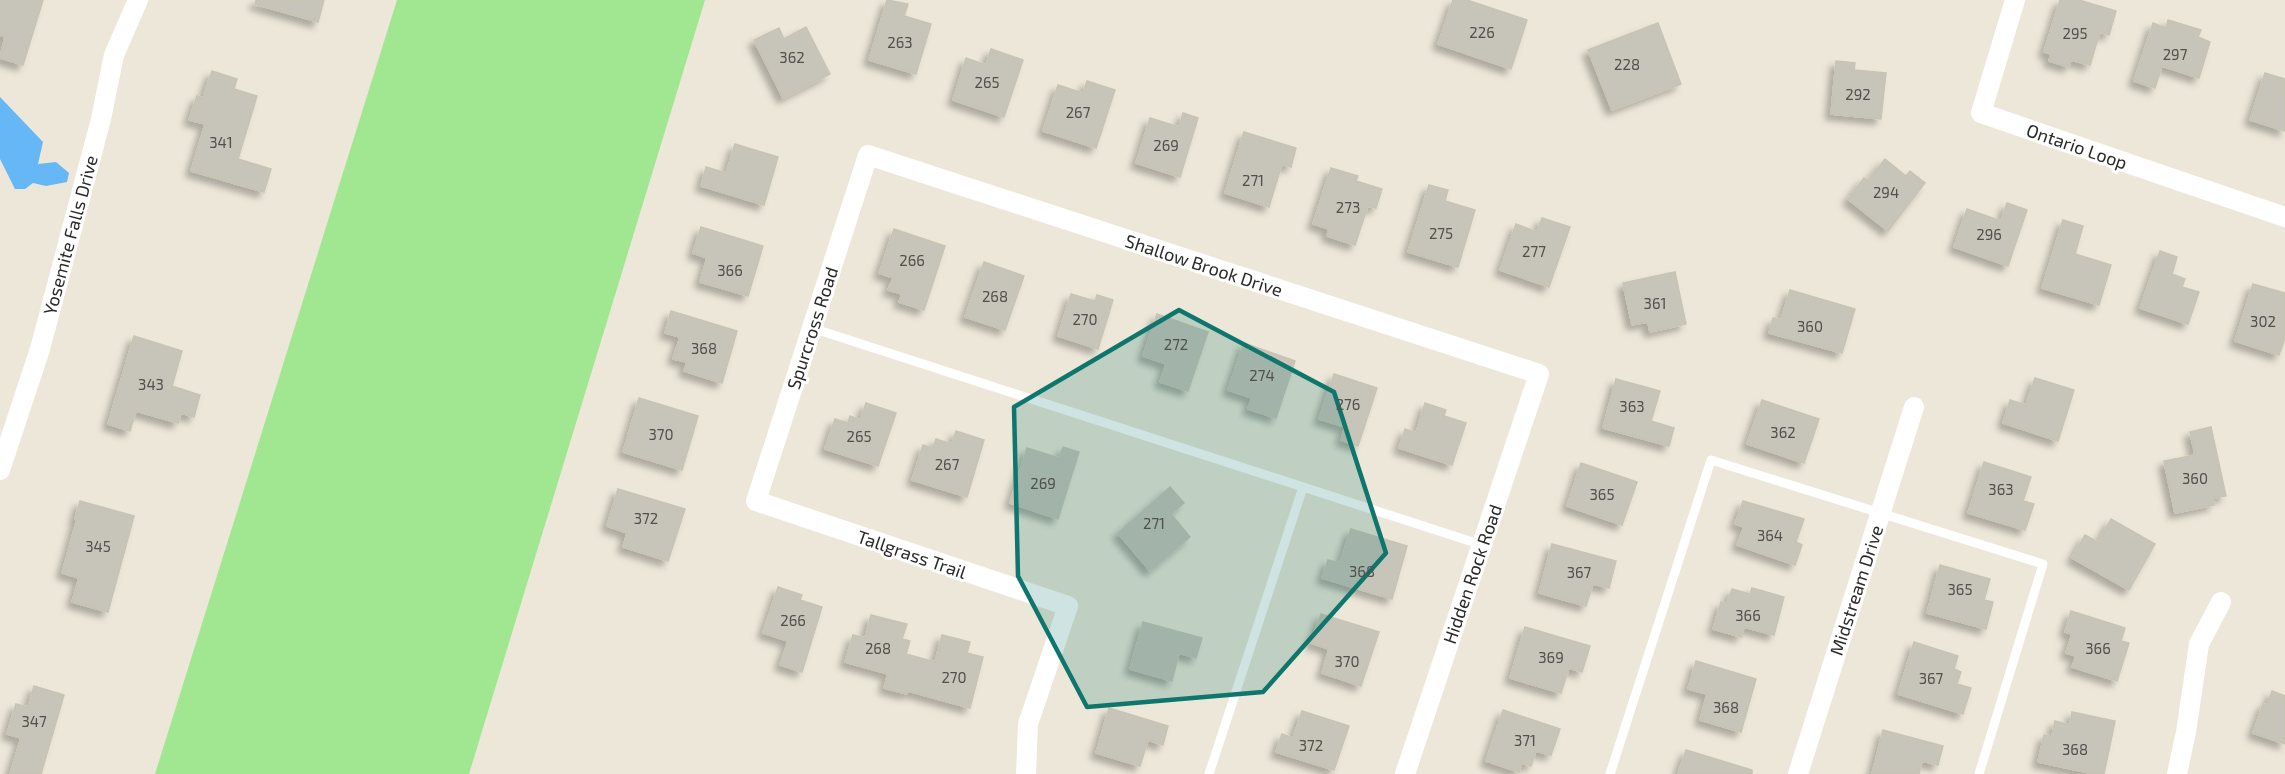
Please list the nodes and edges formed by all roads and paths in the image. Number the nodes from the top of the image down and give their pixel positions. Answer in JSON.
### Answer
{"nodes":[{"id":1,"x":138,"y":0,"type":"edge"},
{"id":2,"x":2015,"y":0,"type":"edge"},
{"id":3,"x":868,"y":155,"type":"joint"},
{"id":4,"x":2285,"y":217,"type":"edge"},
{"id":5,"x":812,"y":328,"type":"junction"},
{"id":6,"x":1539,"y":374,"type":"joint"},
{"id":7,"x":1914,"y":407,"type":"dead end"},
{"id":8,"x":0,"y":470,"type":"edge"},
{"id":9,"x":1303,"y":487,"type":"junction"},
{"id":10,"x":756,"y":501,"type":"joint"},
{"id":11,"x":1881,"y":512,"type":"junction"},
{"id":12,"x":1482,"y":545,"type":"junction"},
{"id":13,"x":2222,"y":602,"type":"dead end"},
{"id":14,"x":1026,"y":774,"type":"edge"},
{"id":15,"x":1209,"y":774,"type":"edge"},
{"id":16,"x":1405,"y":774,"type":"edge"},
{"id":17,"x":1610,"y":774,"type":"edge"},
{"id":18,"x":1798,"y":774,"type":"edge"},
{"id":19,"x":1979,"y":774,"type":"edge"},
{"id":20,"x":2177,"y":774,"type":"edge"}],
"edges":[{"from":1,"to":8,"type":"street","name":"Yosemite Falls Drive"},
{"from":2,"to":4,"type":"street","name":"Ontario Loop"},
{"from":3,"to":5,"type":"street","name":"Spurcross Road"},
{"from":3,"to":6,"type":"street","name":"Shallow Brook Drive"},
{"from":5,"to":9,"type":"lane"},
{"from":5,"to":10,"type":"street","name":"Spurcross Road"},
{"from":6,"to":12,"type":"street","name":"Hidden Rock Road"},
{"from":7,"to":11,"type":"street","name":"Midstream Drive"},
{"from":9,"to":12,"type":"lane"},
{"from":9,"to":15,"type":"lane"},
{"from":10,"to":14,"type":"street","name":"Tallgrass Trail"},
{"from":11,"to":17,"type":"lane"},
{"from":11,"to":18,"type":"street","name":"Midstream Drive"},
{"from":11,"to":19,"type":"lane"},
{"from":12,"to":16,"type":"street","name":"Hidden Rock Road"},
{"from":13,"to":20,"type":"street"}]}
